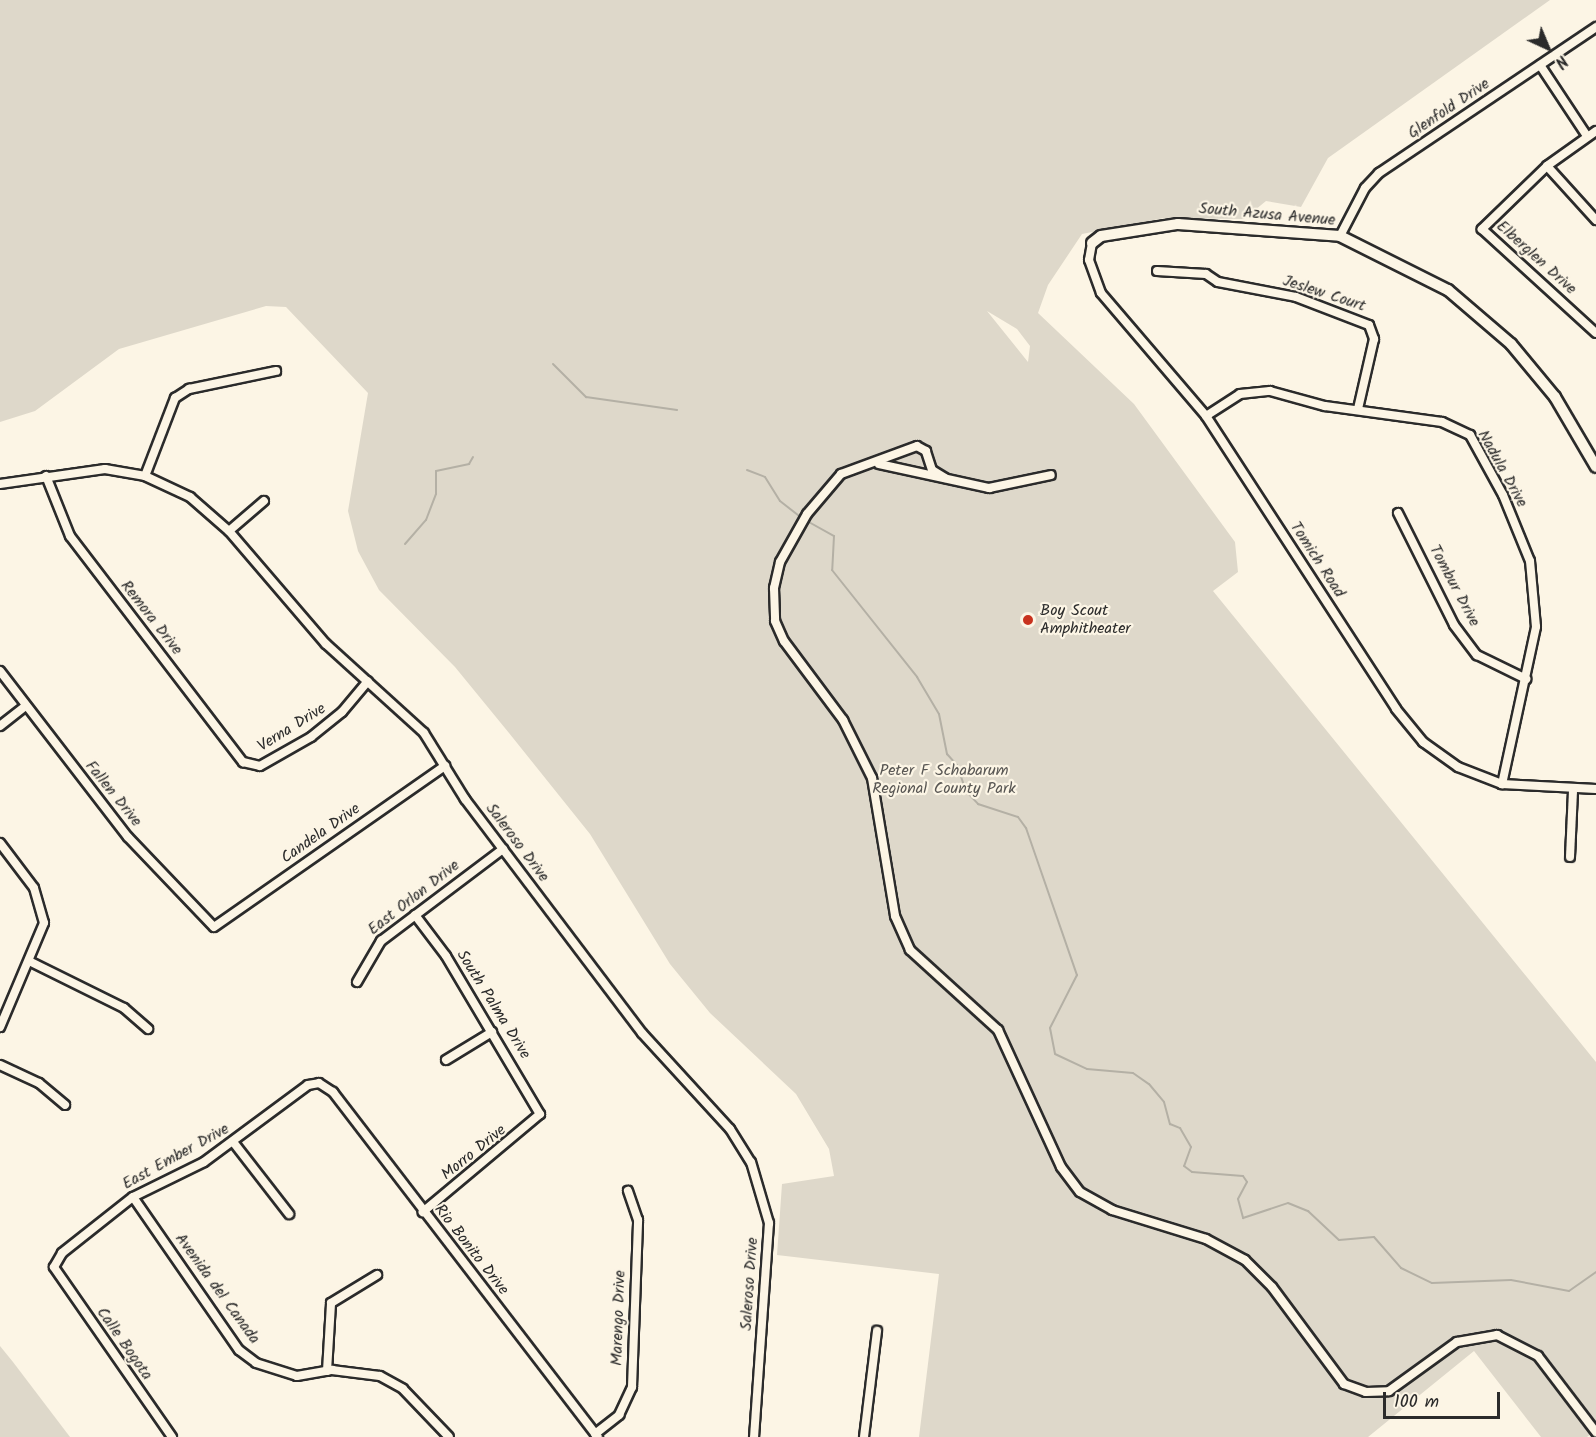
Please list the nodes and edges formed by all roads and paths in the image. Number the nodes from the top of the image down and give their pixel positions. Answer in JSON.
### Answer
{"nodes":[{"id":1,"x":1596,"y":27,"type":"edge"},
{"id":2,"x":1540,"y":65,"type":"junction"},
{"id":3,"x":1596,"y":131,"type":"edge"},
{"id":4,"x":1587,"y":136,"type":"junction"},
{"id":5,"x":1547,"y":166,"type":"junction"},
{"id":6,"x":1596,"y":220,"type":"edge"},
{"id":7,"x":1340,"y":236,"type":"junction"},
{"id":8,"x":1092,"y":243,"type":"joint"},
{"id":9,"x":1156,"y":271,"type":"dead end"},
{"id":10,"x":1596,"y":333,"type":"edge"},
{"id":11,"x":276,"y":371,"type":"dead end"},
{"id":12,"x":1358,"y":410,"type":"junction"},
{"id":13,"x":1206,"y":416,"type":"junction"},
{"id":14,"x":873,"y":463,"type":"junction"},
{"id":15,"x":1596,"y":467,"type":"edge"},
{"id":16,"x":1051,"y":475,"type":"dead end"},
{"id":17,"x":46,"y":476,"type":"junction"},
{"id":18,"x":145,"y":476,"type":"junction"},
{"id":19,"x":945,"y":478,"type":"junction"},
{"id":20,"x":0,"y":484,"type":"edge"},
{"id":21,"x":264,"y":501,"type":"dead end"},
{"id":22,"x":1398,"y":513,"type":"dead end"},
{"id":23,"x":229,"y":531,"type":"junction"},
{"id":24,"x":0,"y":671,"type":"edge"},
{"id":25,"x":1526,"y":679,"type":"junction"},
{"id":26,"x":368,"y":681,"type":"junction"},
{"id":27,"x":26,"y":706,"type":"junction"},
{"id":28,"x":0,"y":726,"type":"edge"},
{"id":29,"x":252,"y":766,"type":"joint"},
{"id":30,"x":446,"y":766,"type":"junction"},
{"id":31,"x":1502,"y":784,"type":"junction"},
{"id":32,"x":1596,"y":789,"type":"edge"},
{"id":33,"x":1573,"y":790,"type":"junction"},
{"id":34,"x":0,"y":843,"type":"edge"},
{"id":35,"x":503,"y":849,"type":"junction"},
{"id":36,"x":1570,"y":857,"type":"dead end"},
{"id":37,"x":415,"y":915,"type":"junction"},
{"id":38,"x":214,"y":927,"type":"joint"},
{"id":39,"x":29,"y":961,"type":"junction"},
{"id":40,"x":357,"y":982,"type":"dead end"},
{"id":41,"x":0,"y":1027,"type":"edge"},
{"id":42,"x":148,"y":1029,"type":"dead end"},
{"id":43,"x":492,"y":1032,"type":"junction"},
{"id":44,"x":446,"y":1060,"type":"dead end"},
{"id":45,"x":0,"y":1065,"type":"edge"},
{"id":46,"x":319,"y":1083,"type":"joint"},
{"id":47,"x":64,"y":1106,"type":"dead end"},
{"id":48,"x":540,"y":1114,"type":"joint"},
{"id":49,"x":234,"y":1143,"type":"junction"},
{"id":50,"x":628,"y":1191,"type":"dead end"},
{"id":51,"x":133,"y":1197,"type":"junction"},
{"id":52,"x":423,"y":1212,"type":"junction"},
{"id":53,"x":289,"y":1214,"type":"dead end"},
{"id":54,"x":54,"y":1267,"type":"joint"},
{"id":55,"x":377,"y":1275,"type":"dead end"},
{"id":56,"x":878,"y":1331,"type":"dead end"},
{"id":57,"x":327,"y":1371,"type":"junction"},
{"id":58,"x":1596,"y":1432,"type":"edge"},
{"id":59,"x":597,"y":1435,"type":"edge"},
{"id":60,"x":172,"y":1437,"type":"edge"},
{"id":61,"x":448,"y":1437,"type":"edge"},
{"id":62,"x":754,"y":1437,"type":"edge"},
{"id":63,"x":864,"y":1437,"type":"edge"}],
"edges":[{"from":1,"to":2,"type":"street","name":"Glenfold Drive"},
{"from":2,"to":4,"type":"street"},
{"from":2,"to":7,"type":"street","name":"Glenfold Drive"},
{"from":3,"to":4,"type":"street"},
{"from":4,"to":5,"type":"street"},
{"from":5,"to":6,"type":"street"},
{"from":5,"to":10,"type":"street","name":"Elberglen Drive"},
{"from":7,"to":8,"type":"street","name":"South Azusa Avenue"},
{"from":7,"to":15,"type":"street","name":"South Azusa Avenue"},
{"from":8,"to":13,"type":"street","name":"Tomich Road"},
{"from":9,"to":12,"type":"street","name":"Jeslew Court"},
{"from":11,"to":18,"type":"street"},
{"from":12,"to":13,"type":"street","name":"Nadula Drive"},
{"from":12,"to":25,"type":"street","name":"Nadula Drive"},
{"from":13,"to":31,"type":"street","name":"Tomich Road"},
{"from":14,"to":19,"type":"street"},
{"from":14,"to":19,"type":"street"},
{"from":14,"to":58,"type":"street"},
{"from":16,"to":19,"type":"street"},
{"from":17,"to":18,"type":"street","name":"Saleroso Drive"},
{"from":17,"to":20,"type":"street","name":"Saleroso Drive"},
{"from":17,"to":29,"type":"street","name":"Remora Drive"},
{"from":18,"to":23,"type":"street","name":"Saleroso Drive"},
{"from":21,"to":23,"type":"street"},
{"from":22,"to":25,"type":"street","name":"Tombur Drive"},
{"from":23,"to":26,"type":"street","name":"Saleroso Drive"},
{"from":24,"to":27,"type":"street","name":"Fallen Drive"},
{"from":25,"to":31,"type":"street","name":"Nadula Drive"},
{"from":26,"to":29,"type":"street","name":"Verna Drive"},
{"from":26,"to":30,"type":"street","name":"Saleroso Drive"},
{"from":27,"to":28,"type":"street"},
{"from":27,"to":38,"type":"street","name":"Fallen Drive"},
{"from":30,"to":35,"type":"street","name":"Saleroso Drive"},
{"from":30,"to":38,"type":"street","name":"Candela Drive"},
{"from":31,"to":33,"type":"street","name":"Tomich Road"},
{"from":32,"to":33,"type":"street","name":"Tomich Road"},
{"from":33,"to":36,"type":"street"},
{"from":34,"to":39,"type":"street"},
{"from":35,"to":37,"type":"street","name":"East Orlon Drive"},
{"from":35,"to":62,"type":"street","name":"Saleroso Drive"},
{"from":37,"to":40,"type":"street","name":"East Orlon Drive"},
{"from":37,"to":43,"type":"street","name":"South Palma Drive"},
{"from":39,"to":41,"type":"street"},
{"from":39,"to":42,"type":"street"},
{"from":43,"to":44,"type":"street"},
{"from":43,"to":48,"type":"street","name":"South Palma Drive"},
{"from":45,"to":47,"type":"street"},
{"from":46,"to":49,"type":"street","name":"East Ember Drive"},
{"from":46,"to":52,"type":"street","name":"Rio Bonito Drive"},
{"from":48,"to":52,"type":"street","name":"Morro Drive"},
{"from":49,"to":51,"type":"street","name":"East Ember Drive"},
{"from":49,"to":53,"type":"street"},
{"from":50,"to":59,"type":"street","name":"Marengo Drive"},
{"from":51,"to":54,"type":"street","name":"East Ember Drive"},
{"from":51,"to":57,"type":"street","name":"Avenida del Canada"},
{"from":52,"to":59,"type":"street","name":"Rio Bonito Drive"},
{"from":54,"to":60,"type":"street","name":"Calle Bogota"},
{"from":55,"to":57,"type":"street"},
{"from":56,"to":63,"type":"street"},
{"from":57,"to":61,"type":"street","name":"Avenida del Canada"}]}
